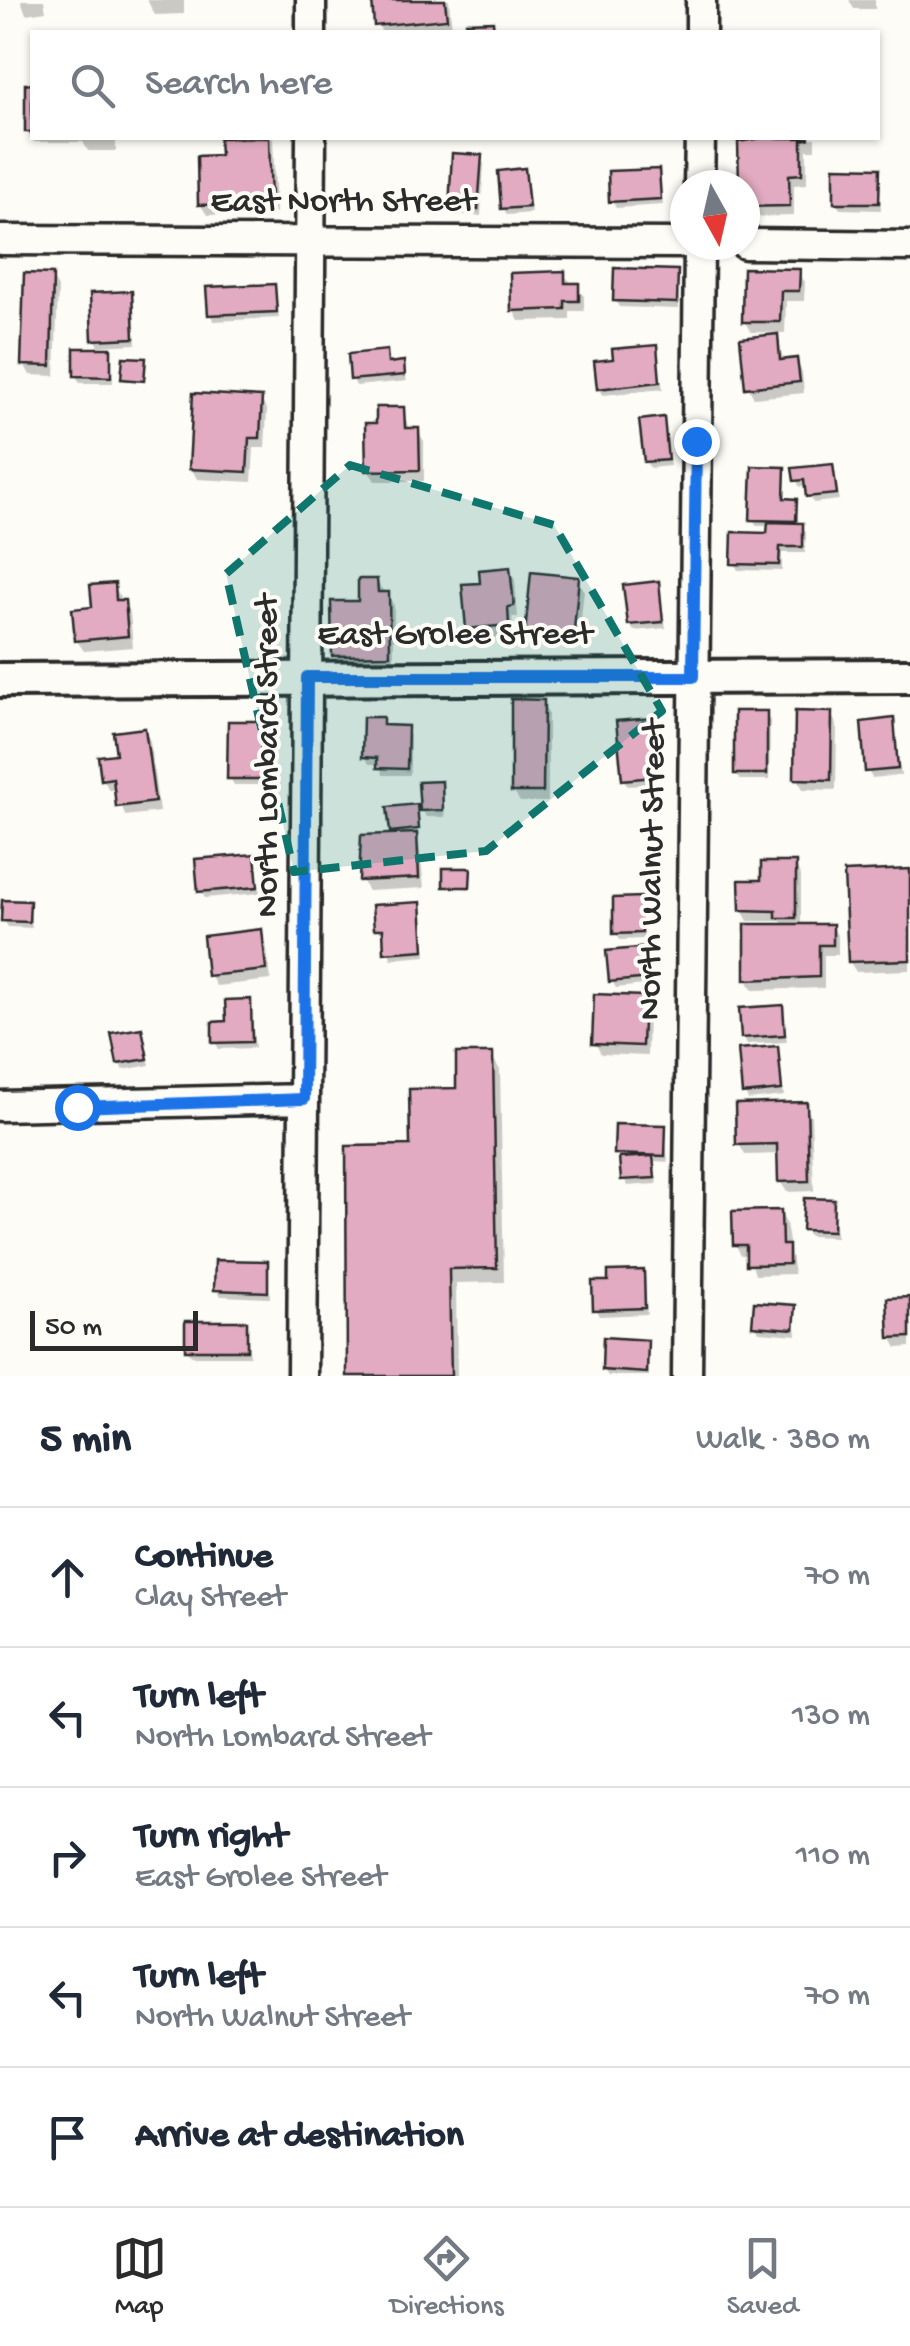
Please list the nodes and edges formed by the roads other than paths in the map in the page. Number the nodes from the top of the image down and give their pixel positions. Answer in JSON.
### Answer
{"nodes":[{"id":1,"x":312,"y":0,"type":"edge"},
{"id":2,"x":701,"y":0,"type":"edge"},
{"id":3,"x":311,"y":30,"type":"edge"},
{"id":4,"x":701,"y":30,"type":"edge"},
{"id":5,"x":310,"y":140,"type":"edge"},
{"id":6,"x":700,"y":140,"type":"edge"},
{"id":7,"x":700,"y":170,"type":"edge"},
{"id":8,"x":0,"y":240,"type":"edge"},
{"id":9,"x":310,"y":240,"type":"junction"},
{"id":10,"x":670,"y":243,"type":"edge"},
{"id":11,"x":760,"y":244,"type":"edge"},
{"id":12,"x":910,"y":246,"type":"edge"},
{"id":13,"x":699,"y":260,"type":"edge"},
{"id":14,"x":910,"y":676,"type":"edge"},
{"id":15,"x":307,"y":677,"type":"junction"},
{"id":16,"x":693,"y":677,"type":"junction"},
{"id":17,"x":0,"y":680,"type":"edge"},
{"id":18,"x":304,"y":1099,"type":"junction"},
{"id":19,"x":0,"y":1106,"type":"edge"},
{"id":20,"x":302,"y":1376,"type":"edge"},
{"id":21,"x":687,"y":1376,"type":"edge"}],
"edges":[{"from":1,"to":3,"type":"street"},
{"from":2,"to":4,"type":"street"},
{"from":5,"to":9,"type":"street","name":"North Lombard Street"},
{"from":6,"to":7,"type":"street"},
{"from":8,"to":9,"type":"street","name":"East North Street"},
{"from":9,"to":10,"type":"street","name":"East North Street"},
{"from":9,"to":15,"type":"street","name":"North Lombard Street"},
{"from":11,"to":12,"type":"street"},
{"from":13,"to":16,"type":"street","name":"North Walnut Street"},
{"from":14,"to":16,"type":"street","name":"East Grolee Street"},
{"from":15,"to":16,"type":"street","name":"East Grolee Street"},
{"from":15,"to":17,"type":"street","name":"East Grolee Street"},
{"from":15,"to":18,"type":"street","name":"North Lombard Street"},
{"from":16,"to":21,"type":"street","name":"North Walnut Street"},
{"from":18,"to":19,"type":"street"},
{"from":18,"to":20,"type":"street","name":"North Lombard Street"}]}
